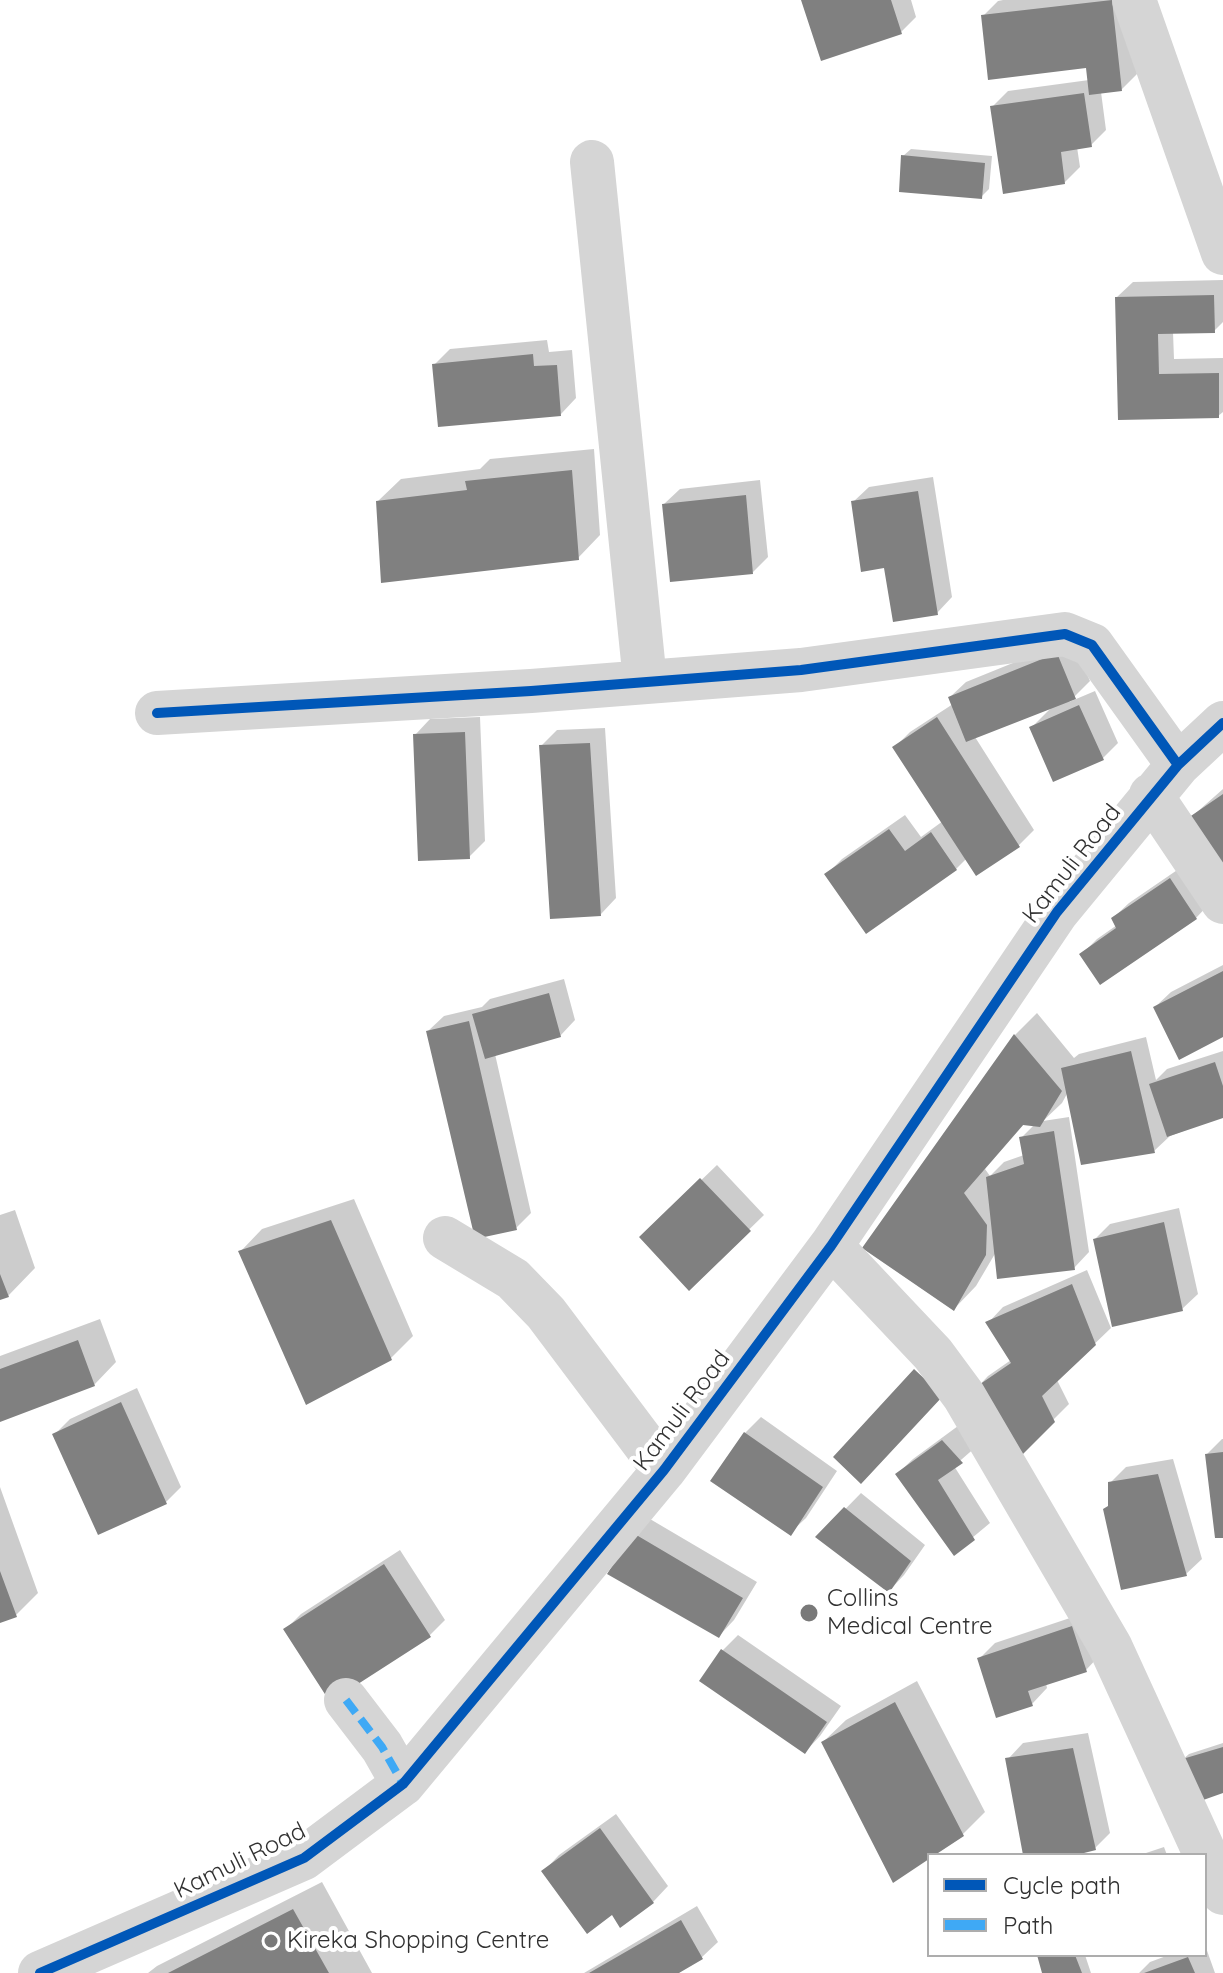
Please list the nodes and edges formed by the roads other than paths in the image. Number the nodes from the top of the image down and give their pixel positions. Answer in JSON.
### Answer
{"nodes":[{"id":1,"x":1134,"y":0,"type":"edge"},
{"id":2,"x":592,"y":162,"type":"dead end"},
{"id":3,"x":1223,"y":253,"type":"edge"},
{"id":4,"x":645,"y":681,"type":"junction"},
{"id":5,"x":157,"y":713,"type":"dead end"},
{"id":6,"x":1223,"y":723,"type":"edge"},
{"id":7,"x":1165,"y":780,"type":"junction"},
{"id":8,"x":1223,"y":902,"type":"edge"},
{"id":9,"x":445,"y":1238,"type":"dead end"},
{"id":10,"x":831,"y":1246,"type":"junction"},
{"id":11,"x":664,"y":1470,"type":"junction"},
{"id":12,"x":346,"y":1700,"type":"dead end"},
{"id":13,"x":403,"y":1784,"type":"junction"},
{"id":14,"x":1205,"y":1853,"type":"edge"},
{"id":15,"x":1207,"y":1858,"type":"edge"},
{"id":16,"x":1223,"y":1893,"type":"edge"},
{"id":17,"x":40,"y":1973,"type":"edge"}],
"edges":[{"from":1,"to":3,"type":"street"},
{"from":2,"to":4,"type":"street"},
{"from":4,"to":5,"type":"street"},
{"from":4,"to":7,"type":"street"},
{"from":6,"to":7,"type":"street","name":"Kamuli Road"},
{"from":7,"to":8,"type":"street"},
{"from":7,"to":10,"type":"street","name":"Kamuli Road"},
{"from":9,"to":11,"type":"street"},
{"from":10,"to":11,"type":"street","name":"Kamuli Road"},
{"from":10,"to":14,"type":"street"},
{"from":11,"to":13,"type":"street","name":"Kamuli Road"},
{"from":12,"to":13,"type":"street"},
{"from":13,"to":17,"type":"street","name":"Kamuli Road"},
{"from":15,"to":16,"type":"street"}]}
